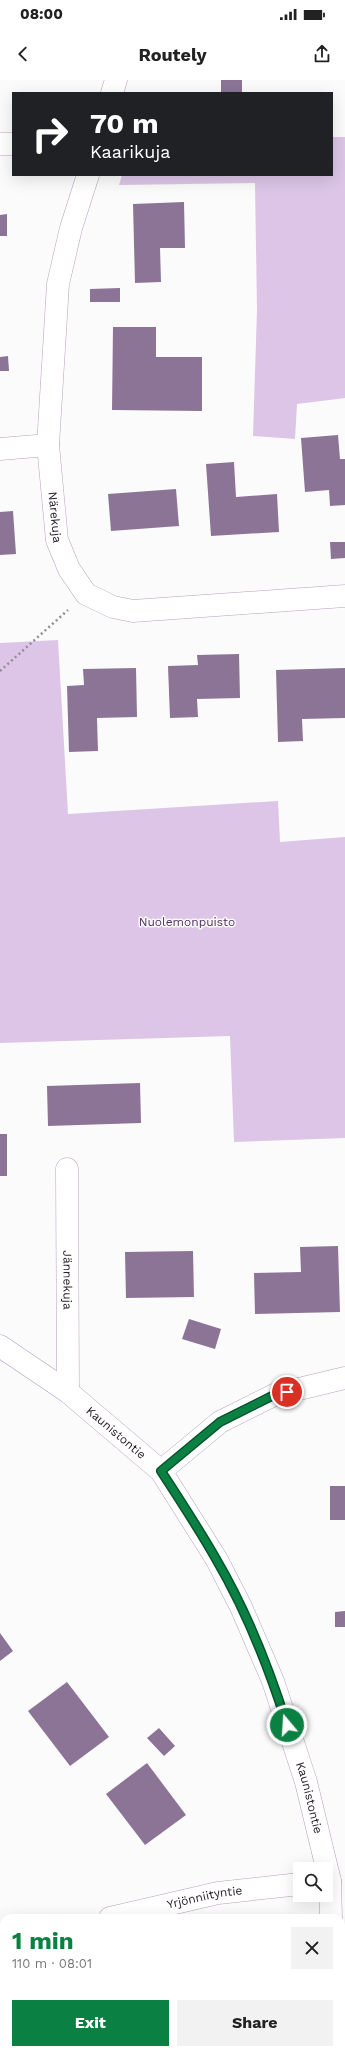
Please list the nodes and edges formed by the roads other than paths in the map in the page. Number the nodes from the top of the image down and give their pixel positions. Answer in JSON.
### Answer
{"nodes":[{"id":1,"x":116,"y":80,"type":"edge"},
{"id":2,"x":112,"y":92,"type":"edge"},
{"id":3,"x":0,"y":144,"type":"edge"},
{"id":4,"x":12,"y":144,"type":"edge"},
{"id":5,"x":88,"y":176,"type":"edge"},
{"id":6,"x":48,"y":446,"type":"junction"},
{"id":7,"x":0,"y":449,"type":"edge"},
{"id":8,"x":345,"y":596,"type":"edge"},
{"id":9,"x":67,"y":1169,"type":"dead end"},
{"id":10,"x":0,"y":1346,"type":"edge"},
{"id":11,"x":345,"y":1378,"type":"edge"},
{"id":12,"x":68,"y":1392,"type":"junction"},
{"id":13,"x":161,"y":1471,"type":"junction"},
{"id":14,"x":334,"y":1881,"type":"edge"},
{"id":15,"x":293,"y":1885,"type":"edge"},
{"id":16,"x":127,"y":1914,"type":"edge"},
{"id":17,"x":331,"y":1914,"type":"edge"}],
"edges":[{"from":1,"to":2,"type":"street"},
{"from":3,"to":4,"type":"street"},
{"from":5,"to":6,"type":"street","name":"Närekuja"},
{"from":6,"to":7,"type":"street"},
{"from":6,"to":8,"type":"street","name":"Närekuja"},
{"from":9,"to":12,"type":"street","name":"Jännekuja"},
{"from":10,"to":12,"type":"street","name":"Kaunistontie"},
{"from":11,"to":13,"type":"street"},
{"from":12,"to":13,"type":"street","name":"Kaunistontie"},
{"from":13,"to":14,"type":"street","name":"Kaunistontie"},
{"from":14,"to":17,"type":"street","name":"Kaunistontie"},
{"from":15,"to":16,"type":"street","name":"Yrjönniityntie"}]}
